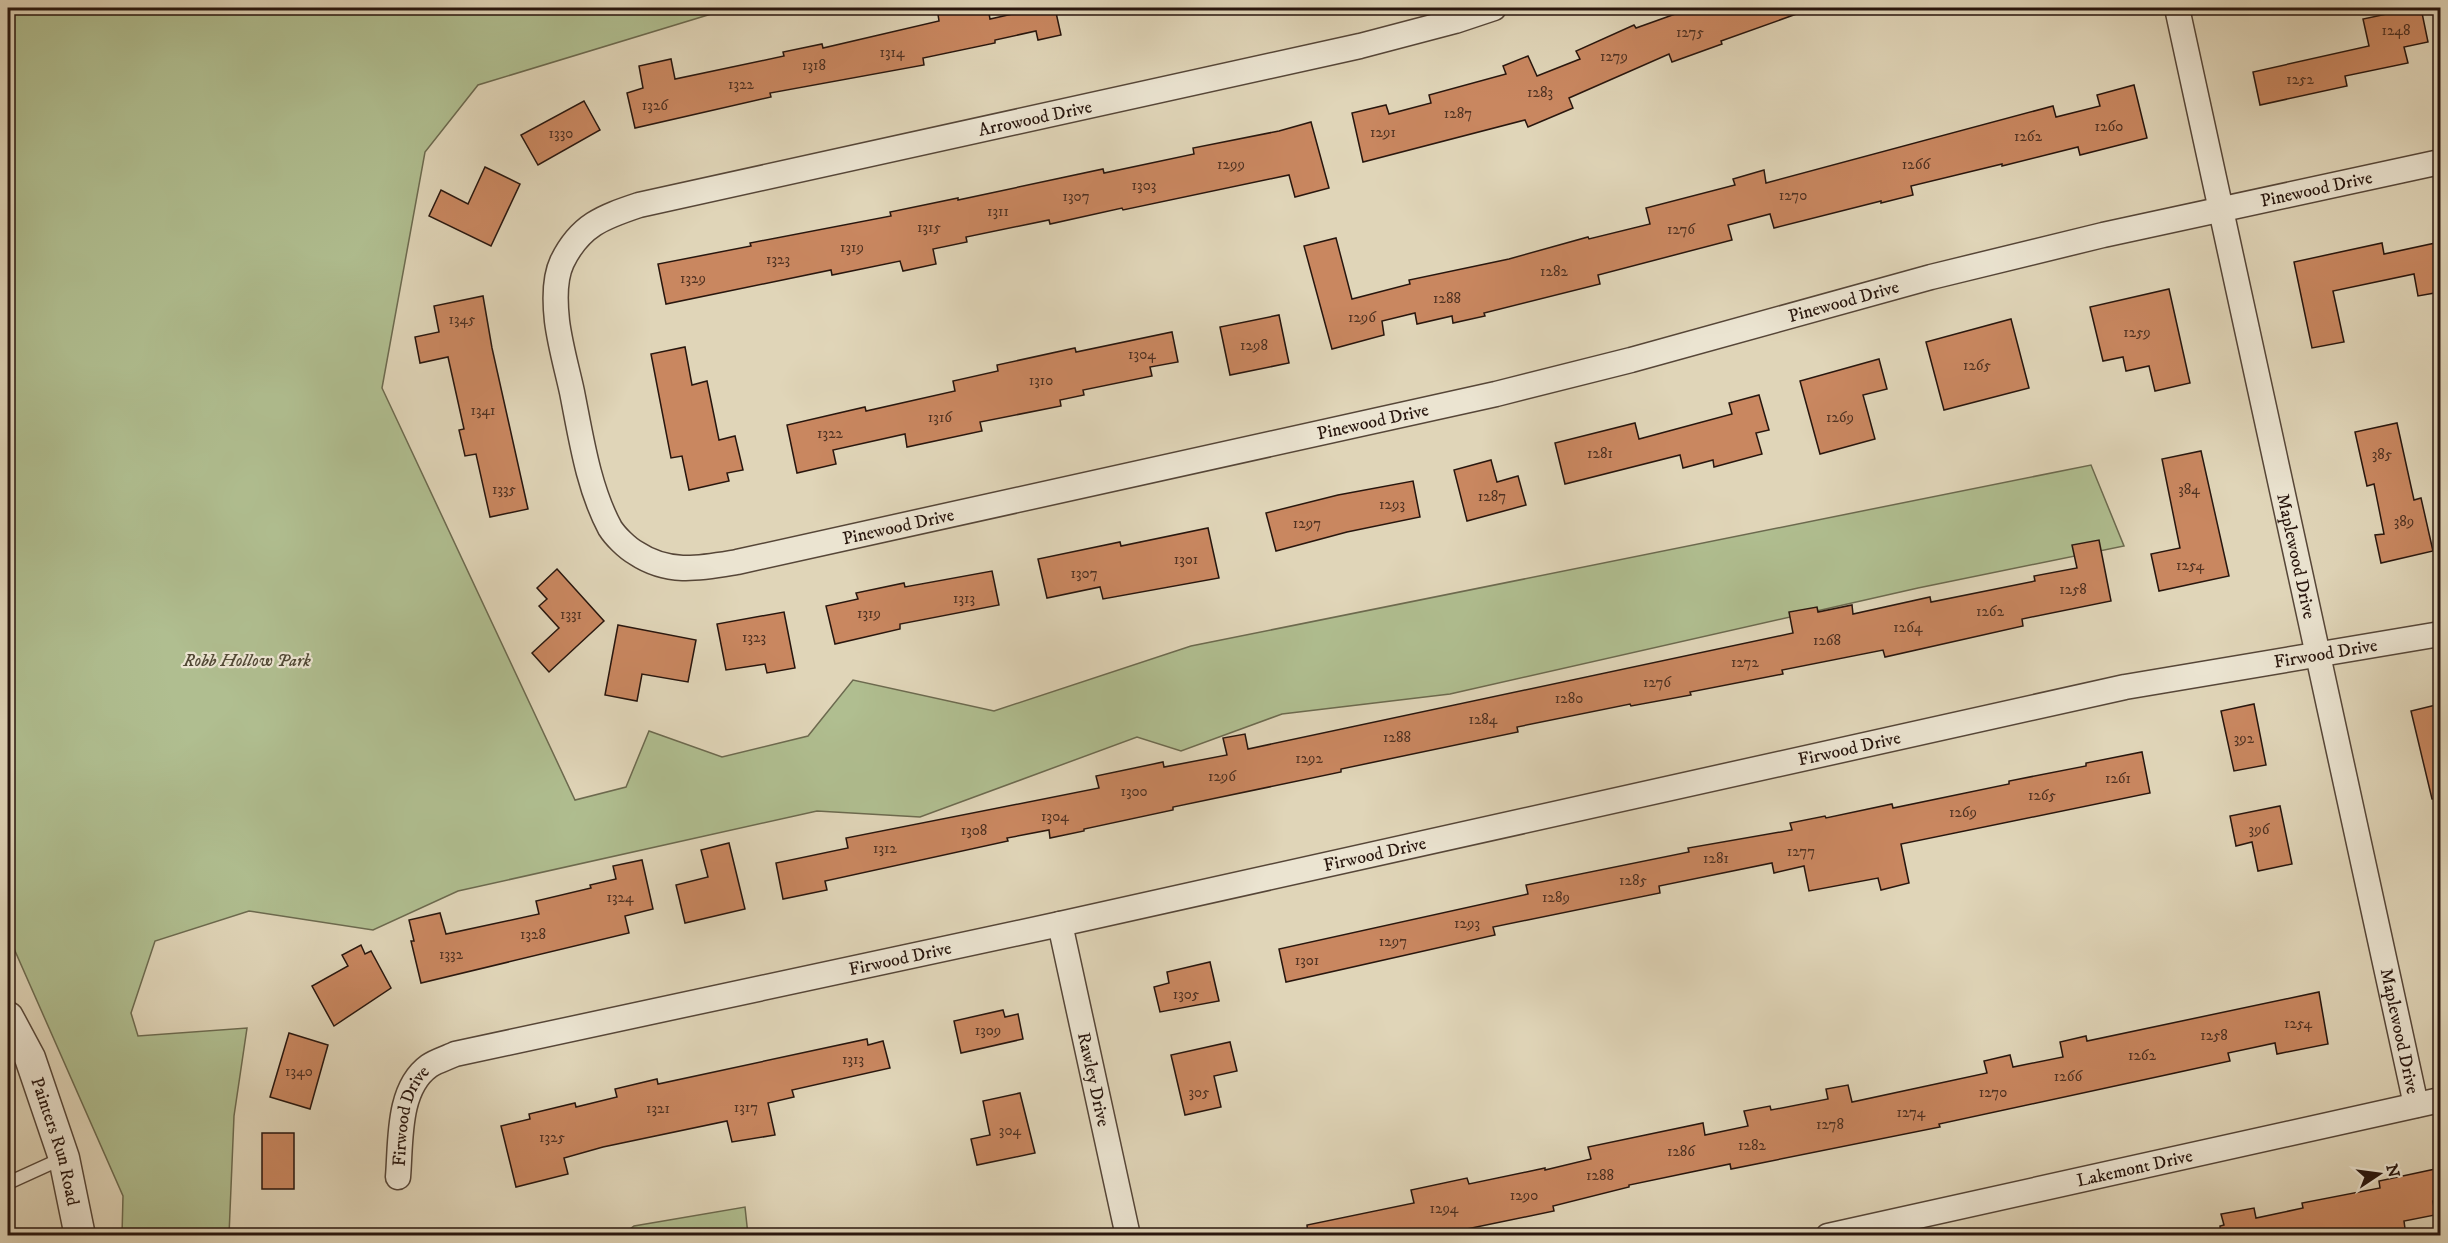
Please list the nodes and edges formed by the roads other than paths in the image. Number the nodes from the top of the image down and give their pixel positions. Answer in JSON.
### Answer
{"nodes":[{"id":1,"x":1494,"y":8,"type":"edge"},
{"id":2,"x":2177,"y":8,"type":"edge"},
{"id":3,"x":2440,"y":162,"type":"edge"},
{"id":4,"x":2220,"y":210,"type":"junction"},
{"id":5,"x":580,"y":234,"type":"joint"},
{"id":6,"x":2440,"y":634,"type":"edge"},
{"id":7,"x":2318,"y":656,"type":"junction"},
{"id":8,"x":1060,"y":924,"type":"junction"},
{"id":9,"x":8,"y":1017,"type":"edge"},
{"id":10,"x":2440,"y":1100,"type":"edge"},
{"id":11,"x":2416,"y":1105,"type":"junction"},
{"id":12,"x":64,"y":1158,"type":"junction"},
{"id":13,"x":398,"y":1177,"type":"dead end"},
{"id":14,"x":8,"y":1183,"type":"edge"},
{"id":15,"x":80,"y":1236,"type":"edge"},
{"id":16,"x":1128,"y":1236,"type":"edge"},
{"id":17,"x":1828,"y":1236,"type":"edge"}],
"edges":[{"from":1,"to":5,"type":"street","name":"Arrowood Drive"},
{"from":2,"to":4,"type":"street","name":"Maplewood Drive"},
{"from":3,"to":4,"type":"street","name":"Pinewood Drive"},
{"from":4,"to":5,"type":"street","name":"Pinewood Drive"},
{"from":4,"to":7,"type":"street","name":"Maplewood Drive"},
{"from":6,"to":7,"type":"street","name":"Firwood Drive"},
{"from":7,"to":8,"type":"street","name":"Firwood Drive"},
{"from":7,"to":11,"type":"street","name":"Maplewood Drive"},
{"from":8,"to":13,"type":"street","name":"Firwood Drive"},
{"from":8,"to":16,"type":"street","name":"Rawley Drive"},
{"from":9,"to":12,"type":"street","name":"Painters Run Road"},
{"from":10,"to":11,"type":"street","name":"Lakemont Drive"},
{"from":11,"to":17,"type":"street","name":"Lakemont Drive"},
{"from":12,"to":14,"type":"lane"},
{"from":12,"to":15,"type":"street","name":"Painters Run Road"}]}
